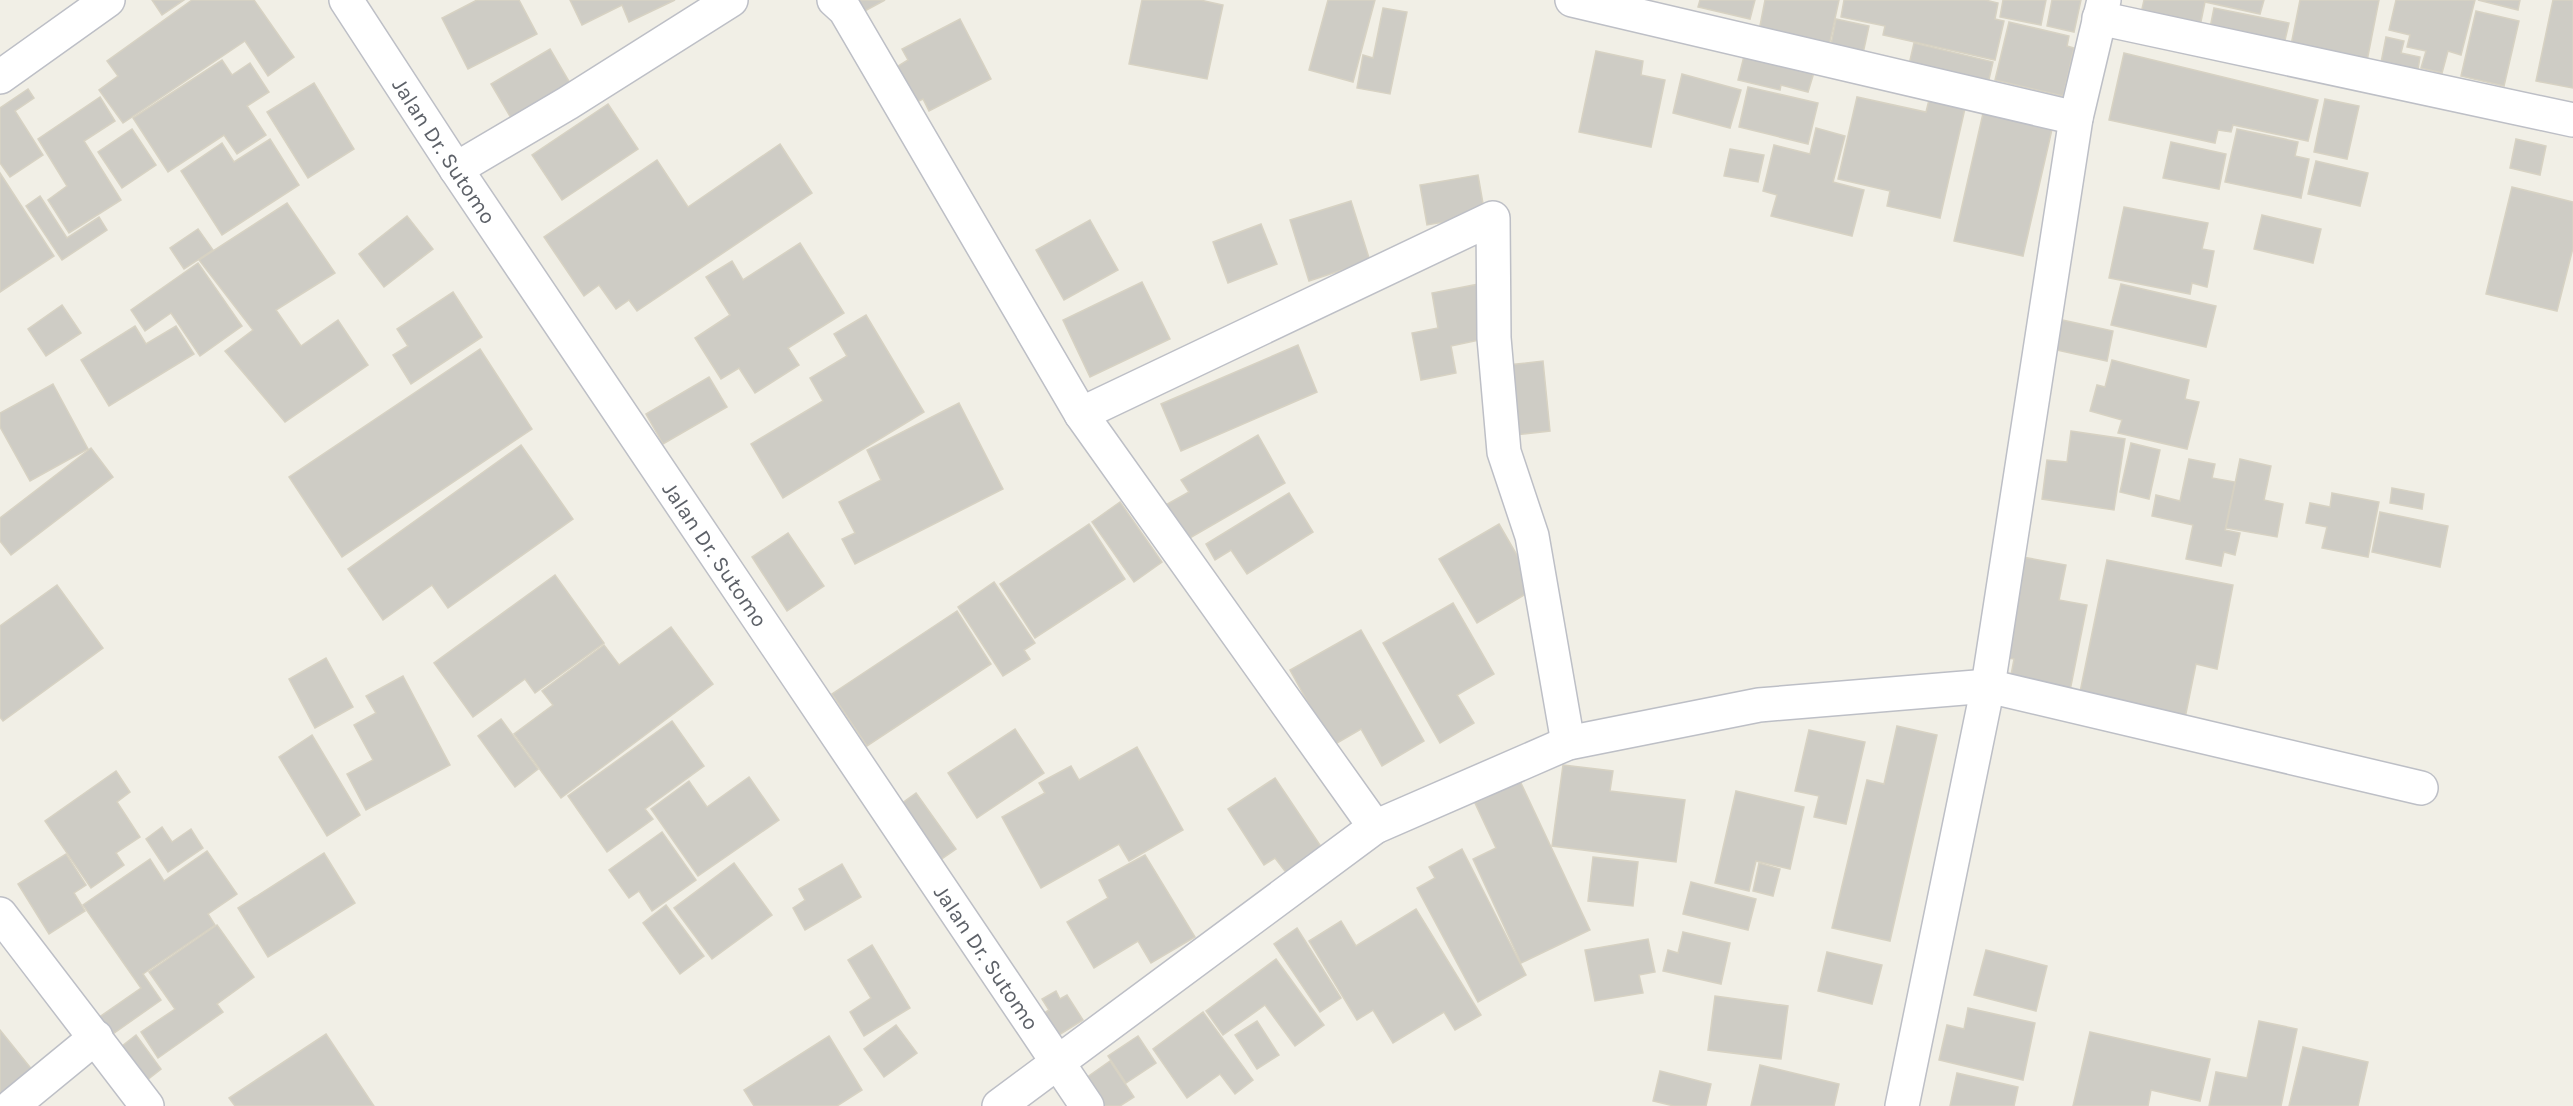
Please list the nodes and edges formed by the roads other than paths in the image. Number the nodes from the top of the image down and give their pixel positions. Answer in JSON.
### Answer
{"nodes":[{"id":1,"x":108,"y":0,"type":"edge"},
{"id":2,"x":346,"y":0,"type":"edge"},
{"id":3,"x":731,"y":0,"type":"edge"},
{"id":4,"x":834,"y":0,"type":"edge"},
{"id":5,"x":1572,"y":0,"type":"edge"},
{"id":6,"x":2101,"y":9,"type":"edge"},
{"id":7,"x":0,"y":77,"type":"edge"},
{"id":8,"x":2076,"y":118,"type":"junction"},
{"id":9,"x":2573,"y":120,"type":"edge"},
{"id":10,"x":456,"y":169,"type":"junction"},
{"id":11,"x":1081,"y":414,"type":"junction"},
{"id":12,"x":1988,"y":686,"type":"junction"},
{"id":13,"x":1568,"y":743,"type":"junction"},
{"id":14,"x":2421,"y":788,"type":"dead end"},
{"id":15,"x":1375,"y":827,"type":"junction"},
{"id":16,"x":0,"y":914,"type":"edge"},
{"id":17,"x":96,"y":1037,"type":"junction"},
{"id":18,"x":1059,"y":1063,"type":"junction"},
{"id":19,"x":12,"y":1106,"type":"edge"},
{"id":20,"x":147,"y":1106,"type":"edge"},
{"id":21,"x":999,"y":1106,"type":"edge"},
{"id":22,"x":1087,"y":1106,"type":"edge"},
{"id":23,"x":1902,"y":1106,"type":"edge"}],
"edges":[{"from":1,"to":7,"type":"street"},
{"from":2,"to":10,"type":"street","name":"Jalan Dr. Sutomo"},
{"from":3,"to":10,"type":"street"},
{"from":4,"to":11,"type":"street"},
{"from":5,"to":8,"type":"street"},
{"from":6,"to":8,"type":"street"},
{"from":6,"to":9,"type":"street"},
{"from":8,"to":12,"type":"street"},
{"from":10,"to":18,"type":"street","name":"Jalan Dr. Sutomo"},
{"from":11,"to":13,"type":"street"},
{"from":11,"to":15,"type":"street"},
{"from":12,"to":13,"type":"street"},
{"from":12,"to":14,"type":"street"},
{"from":12,"to":23,"type":"street"},
{"from":13,"to":15,"type":"street"},
{"from":15,"to":18,"type":"street"},
{"from":16,"to":17,"type":"street"},
{"from":17,"to":19,"type":"street"},
{"from":17,"to":20,"type":"street"},
{"from":18,"to":21,"type":"street"},
{"from":18,"to":22,"type":"street","name":"Jalan Dr. Sutomo"}]}
